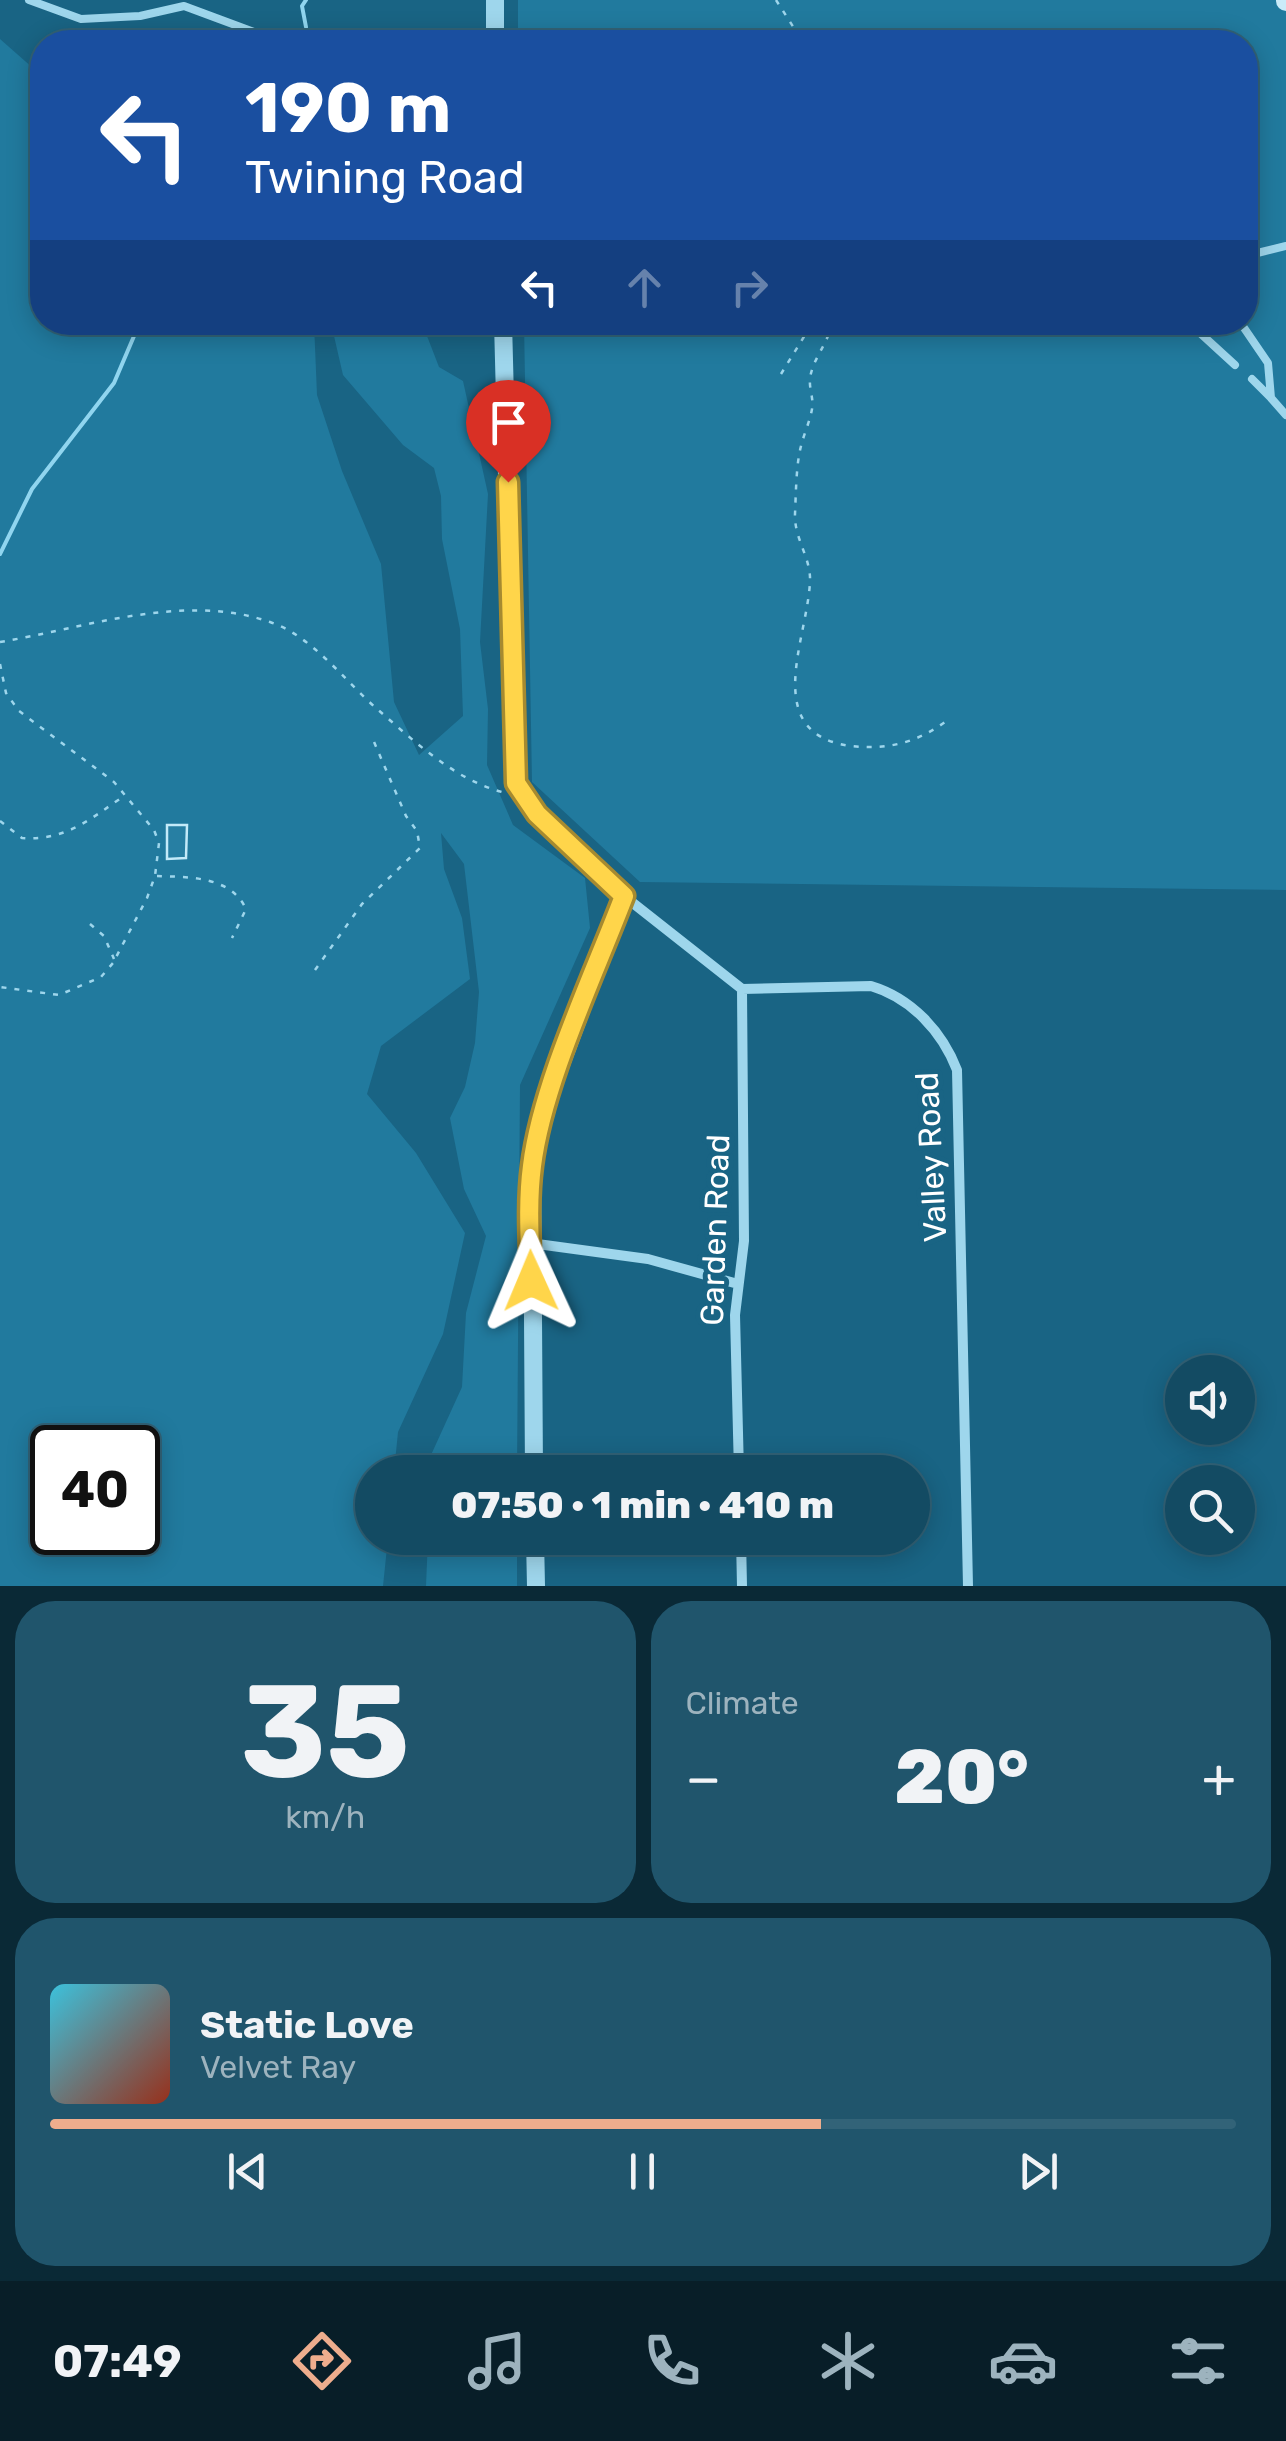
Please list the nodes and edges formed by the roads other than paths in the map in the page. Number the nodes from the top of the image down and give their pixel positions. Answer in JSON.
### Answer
{"nodes":[{"id":1,"x":29,"y":0,"type":"edge"},
{"id":2,"x":495,"y":0,"type":"edge"},
{"id":3,"x":181,"y":3,"type":"edge"},
{"id":4,"x":250,"y":30,"type":"edge"},
{"id":5,"x":495,"y":30,"type":"edge"},
{"id":6,"x":1286,"y":246,"type":"edge"},
{"id":7,"x":1258,"y":253,"type":"edge"},
{"id":8,"x":503,"y":335,"type":"edge"},
{"id":9,"x":1202,"y":335,"type":"edge"},
{"id":10,"x":1249,"y":335,"type":"edge"},
{"id":11,"x":1234,"y":365,"type":"dead end"},
{"id":12,"x":1252,"y":379,"type":"dead end"},
{"id":13,"x":1272,"y":398,"type":"junction"},
{"id":14,"x":1286,"y":415,"type":"edge"},
{"id":15,"x":624,"y":896,"type":"junction"},
{"id":16,"x":742,"y":989,"type":"junction"},
{"id":17,"x":530,"y":1242,"type":"junction"},
{"id":18,"x":738,"y":1284,"type":"junction"},
{"id":19,"x":534,"y":1455,"type":"edge"},
{"id":20,"x":739,"y":1455,"type":"edge"},
{"id":21,"x":535,"y":1555,"type":"edge"},
{"id":22,"x":741,"y":1555,"type":"edge"},
{"id":23,"x":536,"y":1586,"type":"edge"},
{"id":24,"x":742,"y":1586,"type":"edge"},
{"id":25,"x":968,"y":1586,"type":"edge"}],
"edges":[{"from":1,"to":3,"type":"lane"},
{"from":2,"to":5,"type":"street"},
{"from":3,"to":4,"type":"lane"},
{"from":6,"to":7,"type":"lane"},
{"from":8,"to":15,"type":"street"},
{"from":9,"to":11,"type":"lane"},
{"from":10,"to":13,"type":"lane"},
{"from":12,"to":13,"type":"lane"},
{"from":13,"to":14,"type":"lane"},
{"from":15,"to":16,"type":"street"},
{"from":15,"to":17,"type":"street"},
{"from":16,"to":18,"type":"street","name":"Garden Road"},
{"from":16,"to":25,"type":"street","name":"Valley Road"},
{"from":17,"to":18,"type":"street"},
{"from":17,"to":19,"type":"street"},
{"from":18,"to":20,"type":"street","name":"Garden Road"},
{"from":21,"to":23,"type":"street"},
{"from":22,"to":24,"type":"street"}]}
